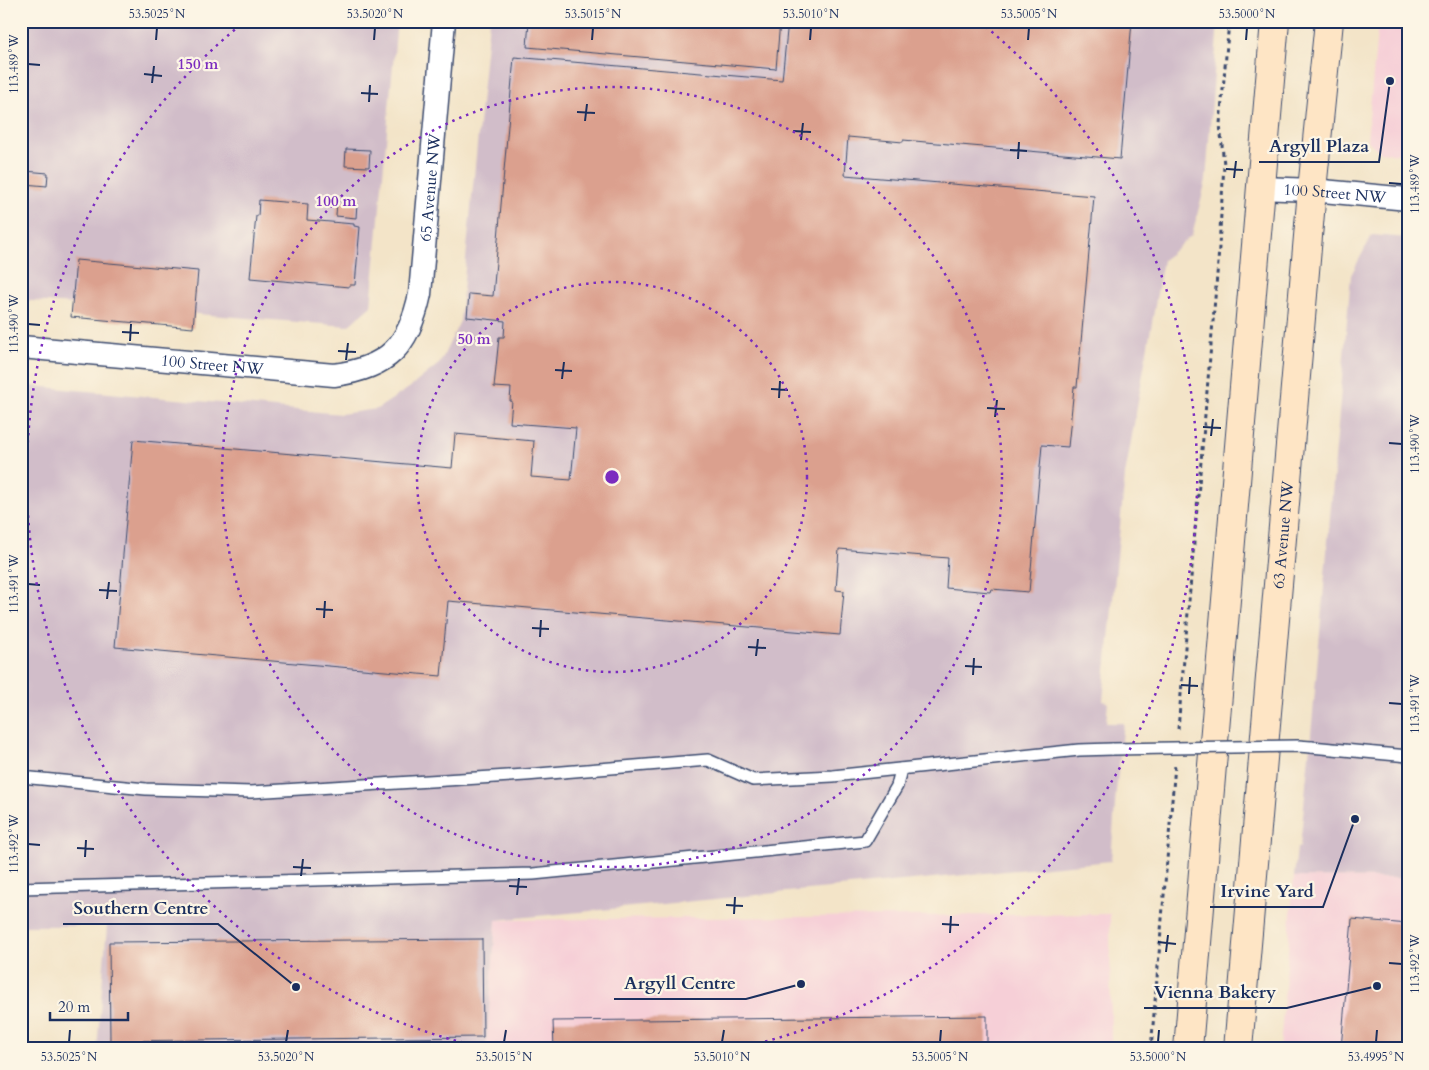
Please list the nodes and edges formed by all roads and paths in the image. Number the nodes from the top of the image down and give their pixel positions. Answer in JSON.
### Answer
{"nodes":[{"id":1,"x":444,"y":21,"type":"edge"},
{"id":2,"x":1229,"y":21,"type":"edge"},
{"id":3,"x":1276,"y":21,"type":"edge"},
{"id":4,"x":1329,"y":21,"type":"edge"},
{"id":5,"x":1261,"y":188,"type":"junction"},
{"id":6,"x":1312,"y":190,"type":"junction"},
{"id":7,"x":1408,"y":199,"type":"edge"},
{"id":8,"x":21,"y":347,"type":"edge"},
{"id":9,"x":398,"y":348,"type":"joint"},
{"id":10,"x":1178,"y":730,"type":"dead end"},
{"id":11,"x":1408,"y":756,"type":"edge"},
{"id":12,"x":1176,"y":760,"type":"dead end"},
{"id":13,"x":901,"y":769,"type":"junction"},
{"id":14,"x":21,"y":777,"type":"edge"},
{"id":15,"x":21,"y":888,"type":"edge"},
{"id":16,"x":1151,"y":1049,"type":"edge"},
{"id":17,"x":1188,"y":1049,"type":"edge"},
{"id":18,"x":1238,"y":1049,"type":"edge"}],
"edges":[{"from":1,"to":9,"type":"street","name":"65 Avenue NW"},
{"from":2,"to":10,"type":"path"},
{"from":3,"to":5,"type":"main road"},
{"from":4,"to":6,"type":"main road","name":"63 Avenue NW"},
{"from":5,"to":6,"type":"street","name":"100 Street NW"},
{"from":5,"to":17,"type":"main road"},
{"from":6,"to":7,"type":"street","name":"100 Street NW"},
{"from":6,"to":18,"type":"main road","name":"63 Avenue NW"},
{"from":8,"to":9,"type":"street","name":"100 Street NW"},
{"from":11,"to":13,"type":"lane","bridge":true},
{"from":12,"to":16,"type":"path"},
{"from":13,"to":14,"type":"lane"},
{"from":13,"to":15,"type":"lane"}]}
